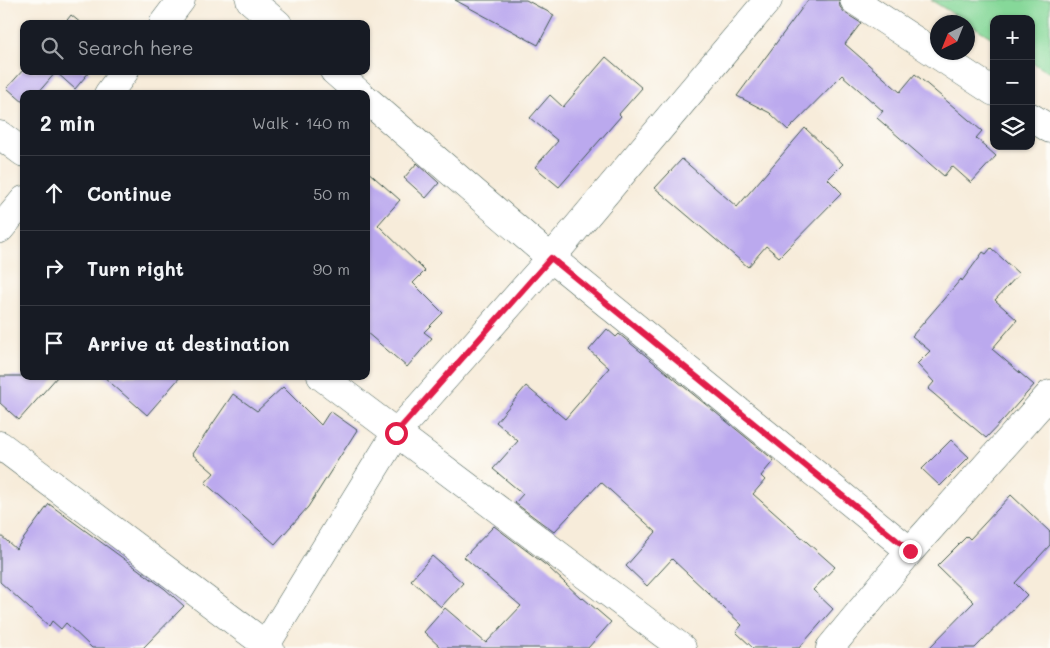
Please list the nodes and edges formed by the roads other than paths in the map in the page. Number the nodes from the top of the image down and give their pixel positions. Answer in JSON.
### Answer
{"nodes":[{"id":1,"x":181,"y":0,"type":"edge"},
{"id":2,"x":250,"y":0,"type":"edge"},
{"id":3,"x":768,"y":0,"type":"edge"},
{"id":4,"x":854,"y":0,"type":"edge"},
{"id":5,"x":166,"y":20,"type":"edge"},
{"id":6,"x":273,"y":20,"type":"edge"},
{"id":7,"x":122,"y":75,"type":"edge"},
{"id":8,"x":339,"y":75,"type":"edge"},
{"id":9,"x":990,"y":89,"type":"edge"},
{"id":10,"x":111,"y":90,"type":"edge"},
{"id":11,"x":355,"y":90,"type":"edge"},
{"id":12,"x":370,"y":102,"type":"edge"},
{"id":13,"x":1035,"y":120,"type":"edge"},
{"id":14,"x":1050,"y":129,"type":"edge"},
{"id":15,"x":0,"y":135,"type":"edge"},
{"id":16,"x":20,"y":150,"type":"edge"},
{"id":17,"x":20,"y":205,"type":"edge"},
{"id":18,"x":0,"y":229,"type":"edge"},
{"id":19,"x":551,"y":258,"type":"junction"},
{"id":20,"x":326,"y":380,"type":"edge"},
{"id":21,"x":1050,"y":394,"type":"edge"},
{"id":22,"x":396,"y":433,"type":"junction"},
{"id":23,"x":0,"y":444,"type":"edge"},
{"id":24,"x":910,"y":551,"type":"junction"},
{"id":25,"x":267,"y":647,"type":"edge"},
{"id":26,"x":682,"y":648,"type":"edge"},
{"id":27,"x":830,"y":648,"type":"edge"}],
"edges":[{"from":1,"to":5,"type":"street"},
{"from":2,"to":6,"type":"street"},
{"from":3,"to":19,"type":"street"},
{"from":4,"to":9,"type":"street"},
{"from":7,"to":10,"type":"street"},
{"from":8,"to":11,"type":"street"},
{"from":12,"to":19,"type":"street"},
{"from":13,"to":14,"type":"street"},
{"from":15,"to":16,"type":"street"},
{"from":17,"to":18,"type":"street"},
{"from":19,"to":22,"type":"street"},
{"from":19,"to":24,"type":"street"},
{"from":20,"to":22,"type":"street"},
{"from":21,"to":24,"type":"street"},
{"from":22,"to":25,"type":"street"},
{"from":22,"to":26,"type":"street"},
{"from":23,"to":25,"type":"street"},
{"from":24,"to":27,"type":"street"}]}
